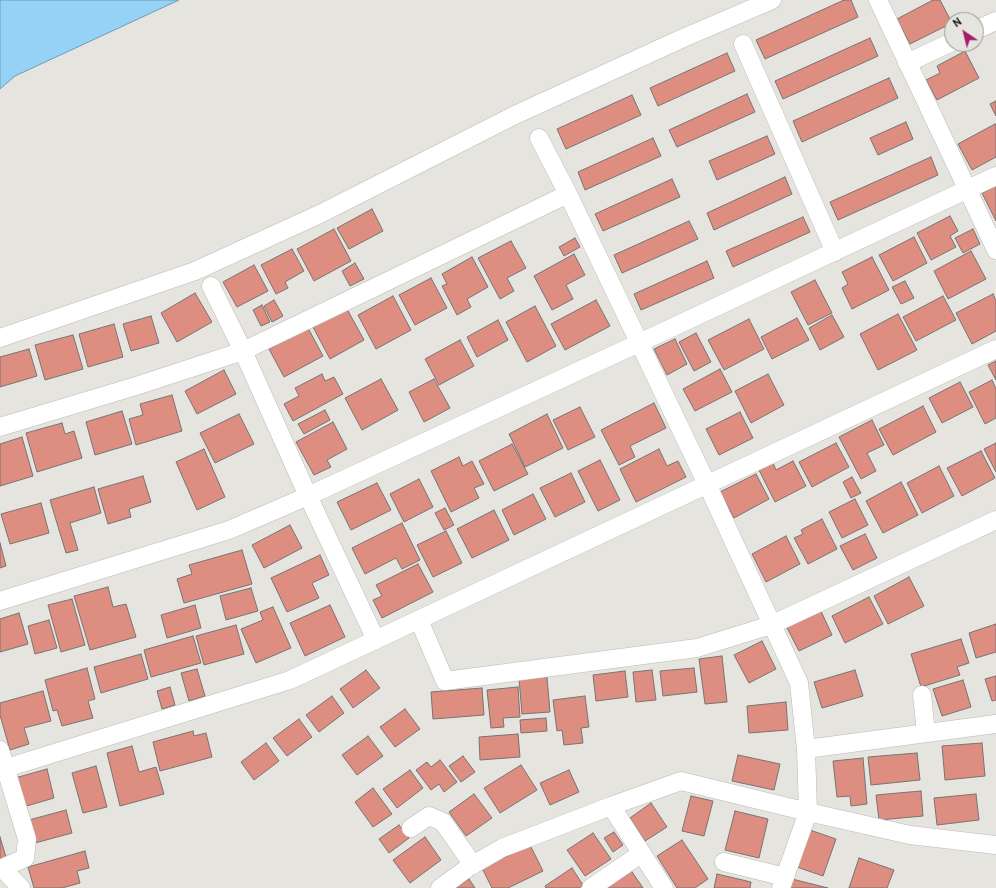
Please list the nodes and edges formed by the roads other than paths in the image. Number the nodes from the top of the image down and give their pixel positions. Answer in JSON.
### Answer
{"nodes":[{"id":1,"x":772,"y":0,"type":"edge"},
{"id":2,"x":878,"y":0,"type":"edge"},
{"id":3,"x":996,"y":21,"type":"edge"},
{"id":4,"x":984,"y":26,"type":"edge"},
{"id":5,"x":742,"y":44,"type":"dead end"},
{"id":6,"x":944,"y":46,"type":"edge"},
{"id":7,"x":907,"y":63,"type":"junction"},
{"id":8,"x":539,"y":138,"type":"dead end"},
{"id":9,"x":996,"y":176,"type":"edge"},
{"id":10,"x":967,"y":188,"type":"junction"},
{"id":11,"x":568,"y":194,"type":"junction"},
{"id":12,"x":996,"y":250,"type":"edge"},
{"id":13,"x":835,"y":252,"type":"junction"},
{"id":14,"x":211,"y":286,"type":"dead end"},
{"id":15,"x":0,"y":338,"type":"edge"},
{"id":16,"x":639,"y":343,"type":"junction"},
{"id":17,"x":996,"y":349,"type":"edge"},
{"id":18,"x":243,"y":351,"type":"junction"},
{"id":19,"x":0,"y":427,"type":"edge"},
{"id":20,"x":707,"y":484,"type":"junction"},
{"id":21,"x":308,"y":496,"type":"junction"},
{"id":22,"x":996,"y":520,"type":"edge"},
{"id":23,"x":0,"y":600,"type":"edge"},
{"id":24,"x":419,"y":620,"type":"junction"},
{"id":25,"x":771,"y":625,"type":"junction"},
{"id":26,"x":376,"y":640,"type":"junction"},
{"id":27,"x":922,"y":695,"type":"dead end"},
{"id":28,"x":996,"y":724,"type":"edge"},
{"id":29,"x":926,"y":733,"type":"junction"},
{"id":30,"x":806,"y":749,"type":"junction"},
{"id":31,"x":0,"y":750,"type":"edge"},
{"id":32,"x":3,"y":769,"type":"edge"},
{"id":33,"x":611,"y":806,"type":"junction"},
{"id":34,"x":808,"y":812,"type":"junction"},
{"id":35,"x":411,"y":828,"type":"dead end"},
{"id":36,"x":996,"y":845,"type":"edge"},
{"id":37,"x":642,"y":853,"type":"junction"},
{"id":38,"x":724,"y":862,"type":"dead end"},
{"id":39,"x":473,"y":864,"type":"junction"},
{"id":40,"x":1,"y":868,"type":"edge"},
{"id":41,"x":783,"y":882,"type":"edge"},
{"id":42,"x":21,"y":888,"type":"edge"},
{"id":43,"x":440,"y":888,"type":"edge"},
{"id":44,"x":591,"y":888,"type":"edge"},
{"id":45,"x":664,"y":888,"type":"edge"}],
"edges":[{"from":1,"to":15,"type":"street"},
{"from":2,"to":7,"type":"street"},
{"from":3,"to":4,"type":"street"},
{"from":5,"to":13,"type":"street"},
{"from":6,"to":7,"type":"street"},
{"from":7,"to":10,"type":"street"},
{"from":8,"to":11,"type":"street"},
{"from":9,"to":10,"type":"street"},
{"from":10,"to":12,"type":"street"},
{"from":10,"to":13,"type":"street"},
{"from":11,"to":16,"type":"street"},
{"from":11,"to":18,"type":"street"},
{"from":13,"to":16,"type":"street"},
{"from":14,"to":18,"type":"street"},
{"from":16,"to":20,"type":"street"},
{"from":16,"to":21,"type":"street"},
{"from":17,"to":20,"type":"street"},
{"from":18,"to":19,"type":"street"},
{"from":18,"to":21,"type":"street"},
{"from":20,"to":24,"type":"street"},
{"from":20,"to":25,"type":"street"},
{"from":21,"to":23,"type":"street"},
{"from":21,"to":26,"type":"street"},
{"from":22,"to":25,"type":"street"},
{"from":24,"to":25,"type":"street"},
{"from":24,"to":26,"type":"street"},
{"from":25,"to":30,"type":"street"},
{"from":26,"to":32,"type":"street"},
{"from":27,"to":29,"type":"street"},
{"from":28,"to":29,"type":"street"},
{"from":29,"to":30,"type":"street"},
{"from":30,"to":34,"type":"street"},
{"from":31,"to":32,"type":"street"},
{"from":32,"to":40,"type":"street"},
{"from":33,"to":34,"type":"street"},
{"from":33,"to":37,"type":"street"},
{"from":33,"to":39,"type":"street"},
{"from":34,"to":36,"type":"street"},
{"from":34,"to":41,"type":"street"},
{"from":35,"to":39,"type":"street"},
{"from":37,"to":44,"type":"street"},
{"from":37,"to":45,"type":"street"},
{"from":38,"to":41,"type":"street"},
{"from":39,"to":43,"type":"street"},
{"from":40,"to":42,"type":"street"}]}
